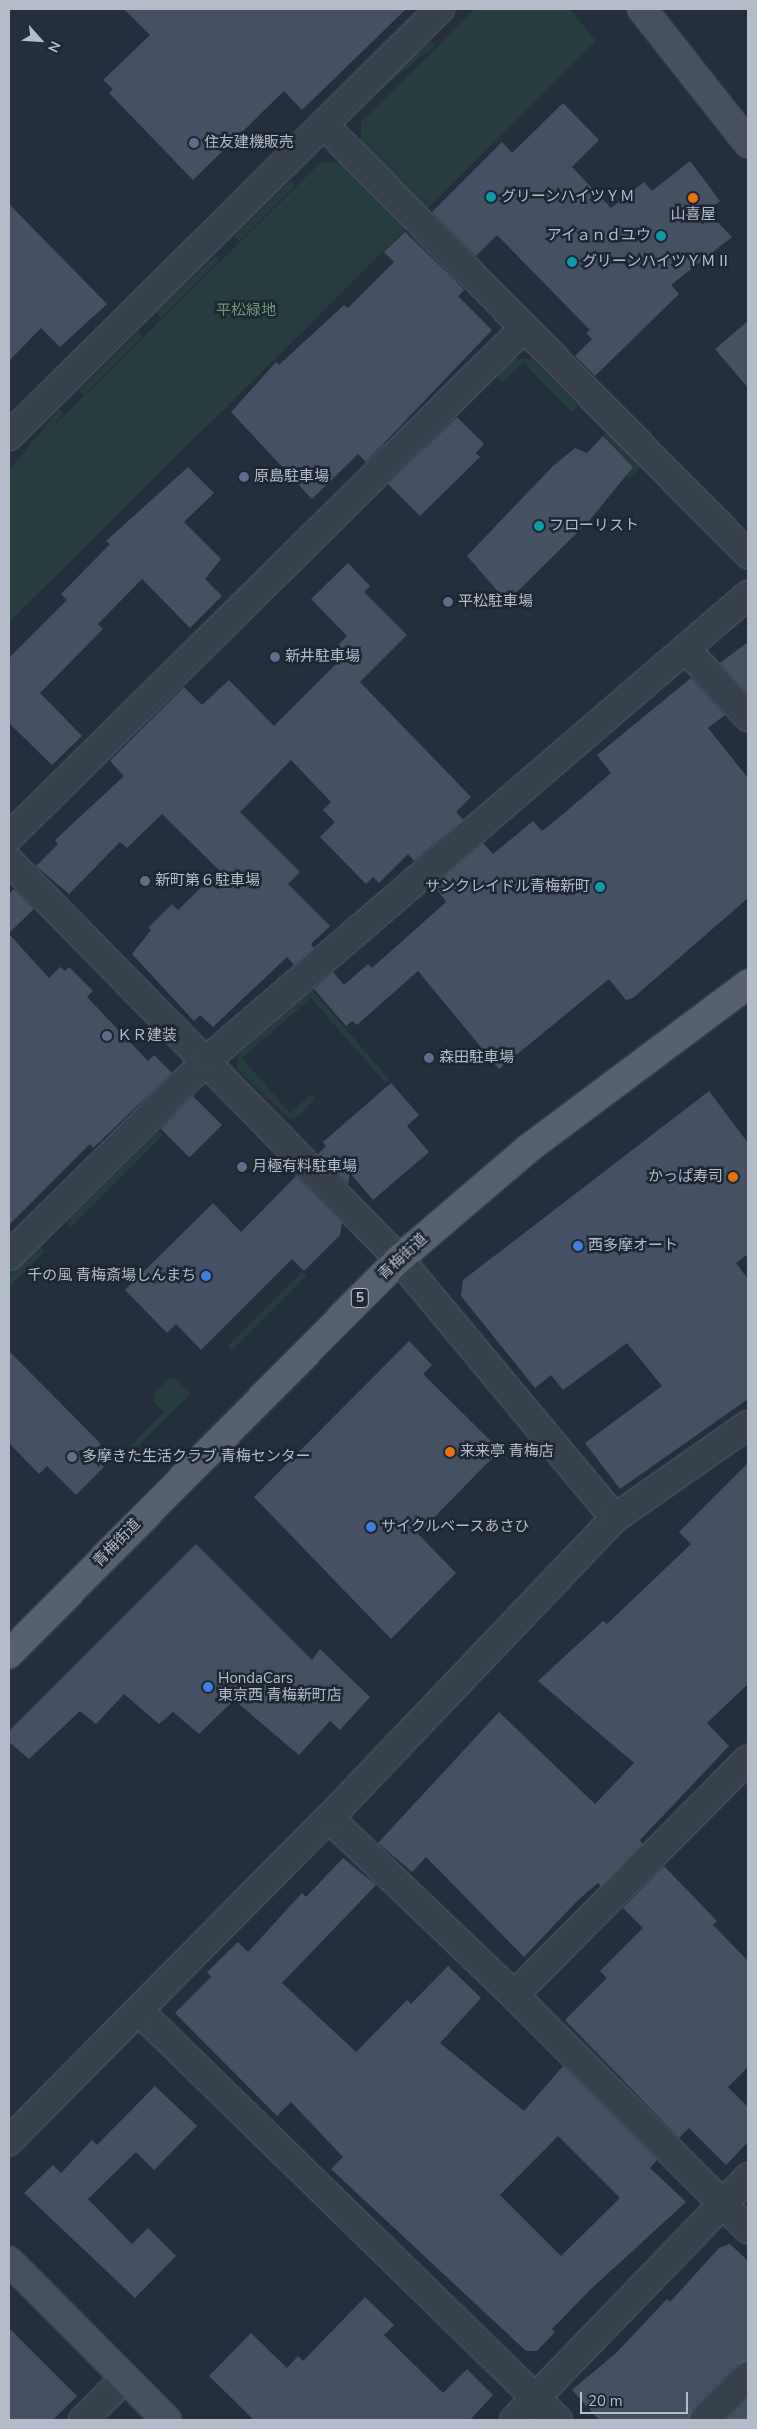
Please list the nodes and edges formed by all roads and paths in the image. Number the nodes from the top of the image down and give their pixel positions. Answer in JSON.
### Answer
{"nodes":[{"id":1,"x":440,"y":9,"type":"edge"},
{"id":2,"x":642,"y":9,"type":"edge"},
{"id":3,"x":324,"y":124,"type":"junction"},
{"id":4,"x":748,"y":143,"type":"edge"},
{"id":5,"x":524,"y":328,"type":"junction"},
{"id":6,"x":9,"y":436,"type":"edge"},
{"id":7,"x":748,"y":554,"type":"edge"},
{"id":8,"x":748,"y":595,"type":"edge"},
{"id":9,"x":686,"y":649,"type":"junction"},
{"id":10,"x":748,"y":717,"type":"edge"},
{"id":11,"x":9,"y":837,"type":"edge"},
{"id":12,"x":9,"y":861,"type":"edge"},
{"id":13,"x":748,"y":984,"type":"edge"},
{"id":14,"x":207,"y":1060,"type":"junction"},
{"id":15,"x":9,"y":1256,"type":"edge"},
{"id":16,"x":399,"y":1259,"type":"junction"},
{"id":17,"x":748,"y":1425,"type":"edge"},
{"id":18,"x":615,"y":1518,"type":"junction"},
{"id":19,"x":9,"y":1654,"type":"edge"},
{"id":20,"x":748,"y":1759,"type":"edge"},
{"id":21,"x":329,"y":1818,"type":"junction"},
{"id":22,"x":514,"y":1995,"type":"junction"},
{"id":23,"x":139,"y":2011,"type":"junction"},
{"id":24,"x":9,"y":2141,"type":"edge"},
{"id":25,"x":748,"y":2178,"type":"edge"},
{"id":26,"x":723,"y":2204,"type":"junction"},
{"id":27,"x":748,"y":2229,"type":"edge"},
{"id":28,"x":9,"y":2261,"type":"edge"},
{"id":29,"x":748,"y":2376,"type":"edge"},
{"id":30,"x":125,"y":2378,"type":"junction"},
{"id":31,"x":534,"y":2399,"type":"junction"},
{"id":32,"x":83,"y":2420,"type":"edge"},
{"id":33,"x":168,"y":2420,"type":"edge"},
{"id":34,"x":514,"y":2420,"type":"edge"},
{"id":35,"x":558,"y":2420,"type":"edge"},
{"id":36,"x":704,"y":2420,"type":"edge"}],
"edges":[{"from":1,"to":3,"type":"street"},
{"from":2,"to":4,"type":"street"},
{"from":3,"to":5,"type":"street"},
{"from":3,"to":6,"type":"street"},
{"from":5,"to":7,"type":"street"},
{"from":5,"to":11,"type":"street"},
{"from":8,"to":9,"type":"street"},
{"from":9,"to":10,"type":"street"},
{"from":9,"to":14,"type":"street"},
{"from":12,"to":14,"type":"street"},
{"from":13,"to":16,"type":"main road","name":"青梅街道","number":"5"},
{"from":14,"to":15,"type":"street"},
{"from":14,"to":16,"type":"street"},
{"from":16,"to":18,"type":"street"},
{"from":16,"to":19,"type":"main road","name":"青梅街道","number":"5"},
{"from":17,"to":18,"type":"street"},
{"from":18,"to":21,"type":"street"},
{"from":20,"to":22,"type":"street"},
{"from":21,"to":22,"type":"street"},
{"from":21,"to":23,"type":"street"},
{"from":22,"to":26,"type":"street"},
{"from":23,"to":24,"type":"street"},
{"from":23,"to":31,"type":"street"},
{"from":25,"to":26,"type":"street"},
{"from":26,"to":27,"type":"street"},
{"from":26,"to":31,"type":"street"},
{"from":28,"to":30,"type":"street"},
{"from":29,"to":36,"type":"street"},
{"from":30,"to":32,"type":"street"},
{"from":30,"to":33,"type":"street"},
{"from":31,"to":34,"type":"street"},
{"from":31,"to":35,"type":"street"}]}
